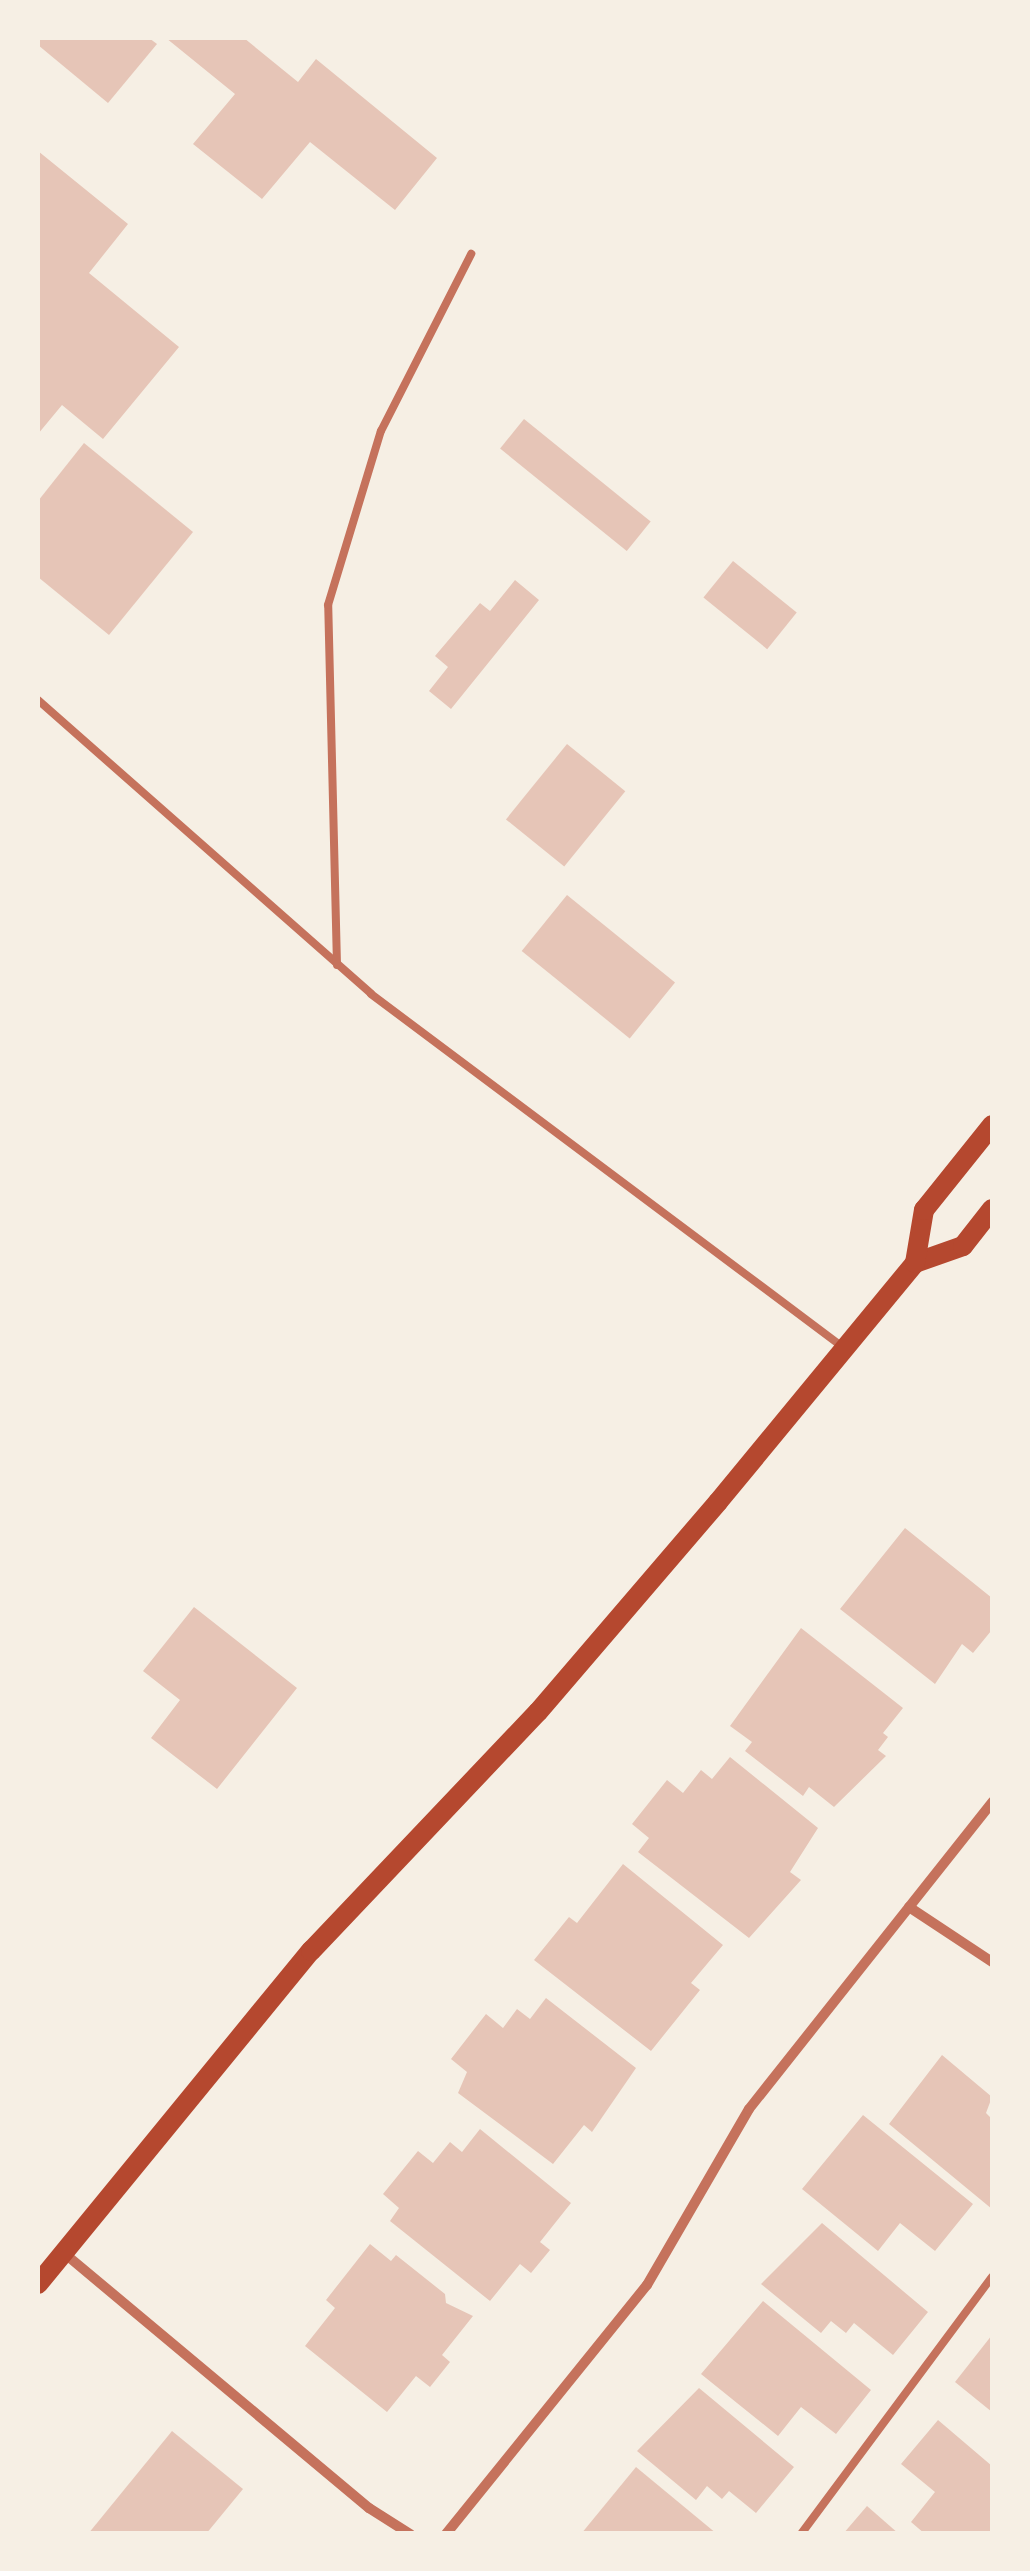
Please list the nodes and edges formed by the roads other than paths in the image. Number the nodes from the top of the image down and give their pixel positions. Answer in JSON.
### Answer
{"nodes":[{"id":1,"x":471,"y":254,"type":"dead end"},
{"id":2,"x":38,"y":700,"type":"edge"},
{"id":3,"x":337,"y":965,"type":"junction"},
{"id":4,"x":992,"y":1126,"type":"edge"},
{"id":5,"x":992,"y":1209,"type":"edge"},
{"id":6,"x":915,"y":1263,"type":"junction"},
{"id":7,"x":844,"y":1348,"type":"junction"},
{"id":8,"x":992,"y":1802,"type":"edge"},
{"id":9,"x":909,"y":1907,"type":"junction"},
{"id":10,"x":992,"y":1962,"type":"edge"},
{"id":11,"x":63,"y":2252,"type":"junction"},
{"id":12,"x":992,"y":2277,"type":"edge"},
{"id":13,"x":38,"y":2284,"type":"edge"},
{"id":14,"x":410,"y":2534,"type":"edge"},
{"id":15,"x":446,"y":2534,"type":"edge"},
{"id":16,"x":801,"y":2534,"type":"edge"}],
"edges":[{"from":1,"to":3,"type":"lane"},
{"from":2,"to":3,"type":"lane"},
{"from":3,"to":7,"type":"lane"},
{"from":4,"to":6,"type":"main road"},
{"from":5,"to":6,"type":"main road"},
{"from":6,"to":7,"type":"main road"},
{"from":7,"to":11,"type":"main road"},
{"from":8,"to":9,"type":"street"},
{"from":9,"to":10,"type":"street"},
{"from":9,"to":15,"type":"street"},
{"from":11,"to":13,"type":"main road"},
{"from":11,"to":14,"type":"street"},
{"from":12,"to":16,"type":"lane"}]}
